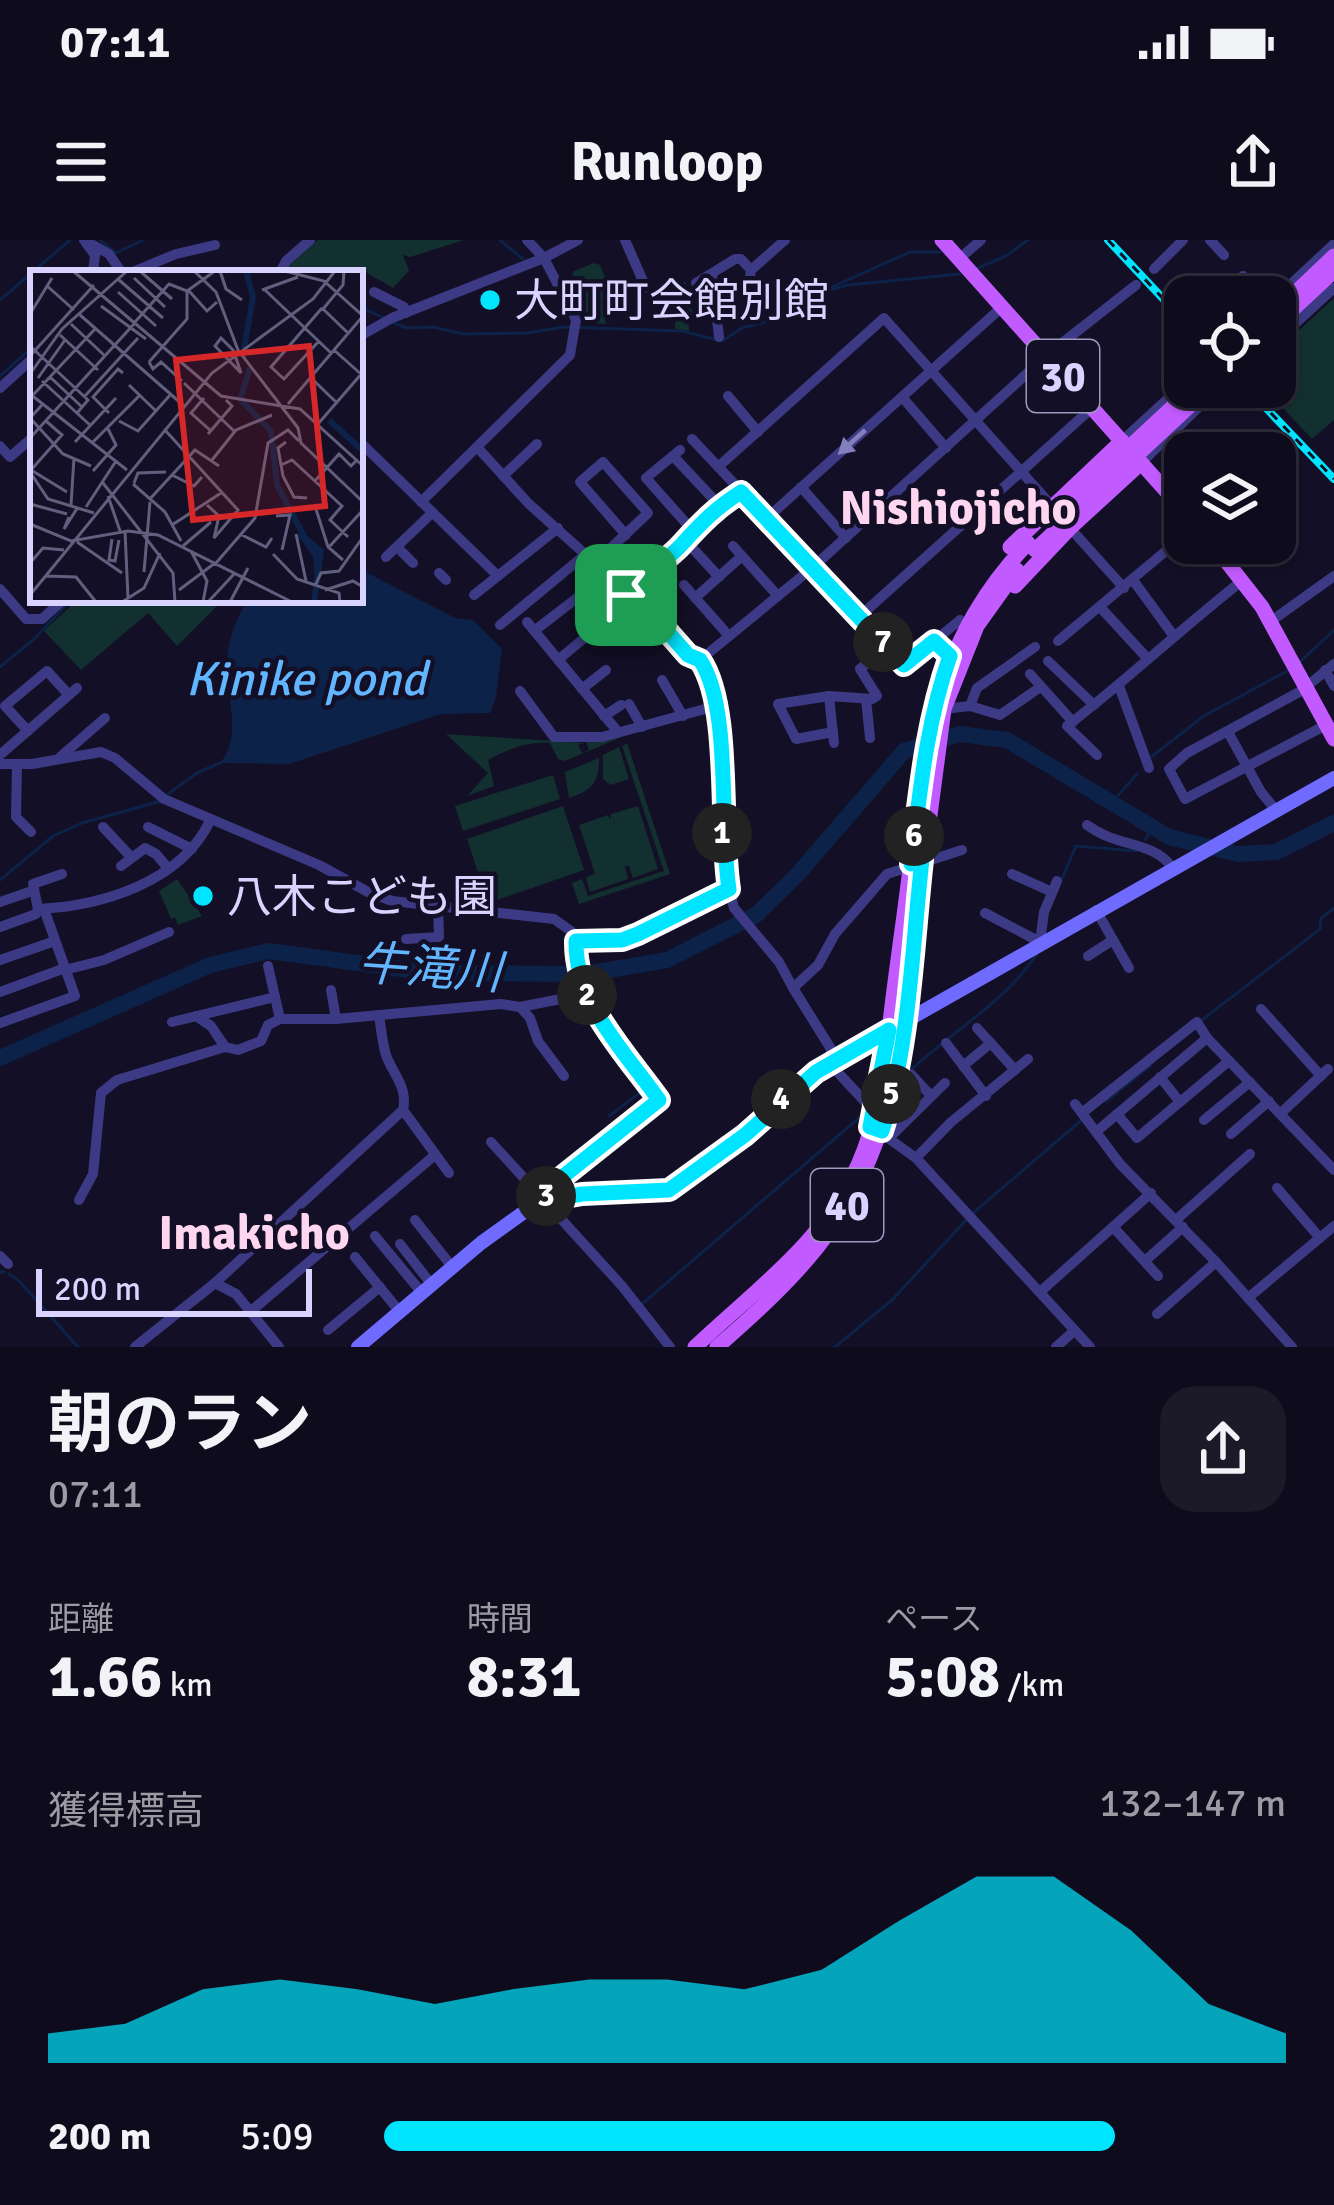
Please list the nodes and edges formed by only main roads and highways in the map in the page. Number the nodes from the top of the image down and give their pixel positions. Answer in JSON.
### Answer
{"nodes":[{"id":1,"x":942,"y":240,"type":"edge"},
{"id":2,"x":1334,"y":256,"type":"edge"},
{"id":3,"x":1334,"y":271,"type":"edge"},
{"id":4,"x":1296,"y":292,"type":"edge"},
{"id":5,"x":1296,"y":306,"type":"edge"},
{"id":6,"x":1180,"y":408,"type":"edge"},
{"id":7,"x":1122,"y":442,"type":"junction"},
{"id":8,"x":1141,"y":463,"type":"junction"},
{"id":9,"x":1164,"y":489,"type":"edge"},
{"id":10,"x":1230,"y":564,"type":"edge"},
{"id":11,"x":956,"y":652,"type":"junction"},
{"id":12,"x":1330,"y":732,"type":"edge"},
{"id":13,"x":1334,"y":778,"type":"edge"},
{"id":14,"x":896,"y":1027,"type":"junction"},
{"id":15,"x":881,"y":1132,"type":"junction"},
{"id":16,"x":358,"y":1347,"type":"edge"},
{"id":17,"x":695,"y":1347,"type":"edge"},
{"id":18,"x":717,"y":1347,"type":"edge"}],
"edges":[{"from":1,"to":7,"type":"main road","number":"30"},
{"from":2,"to":4,"type":"main road"},
{"from":3,"to":5,"type":"main road"},
{"from":6,"to":11,"type":"main road","number":"40","bridge":true},
{"from":7,"to":8,"type":"main road","number":"30"},
{"from":7,"to":11,"type":"main road"},
{"from":8,"to":9,"type":"main road","number":"30"},
{"from":8,"to":11,"type":"main road"},
{"from":10,"to":12,"type":"main road"},
{"from":11,"to":14,"type":"main road","number":"40"},
{"from":13,"to":14,"type":"main road"},
{"from":14,"to":15,"type":"main road","number":"40"},
{"from":14,"to":16,"type":"main road"},
{"from":15,"to":17,"type":"main road","number":"40"},
{"from":15,"to":18,"type":"main road","number":"40"}]}
